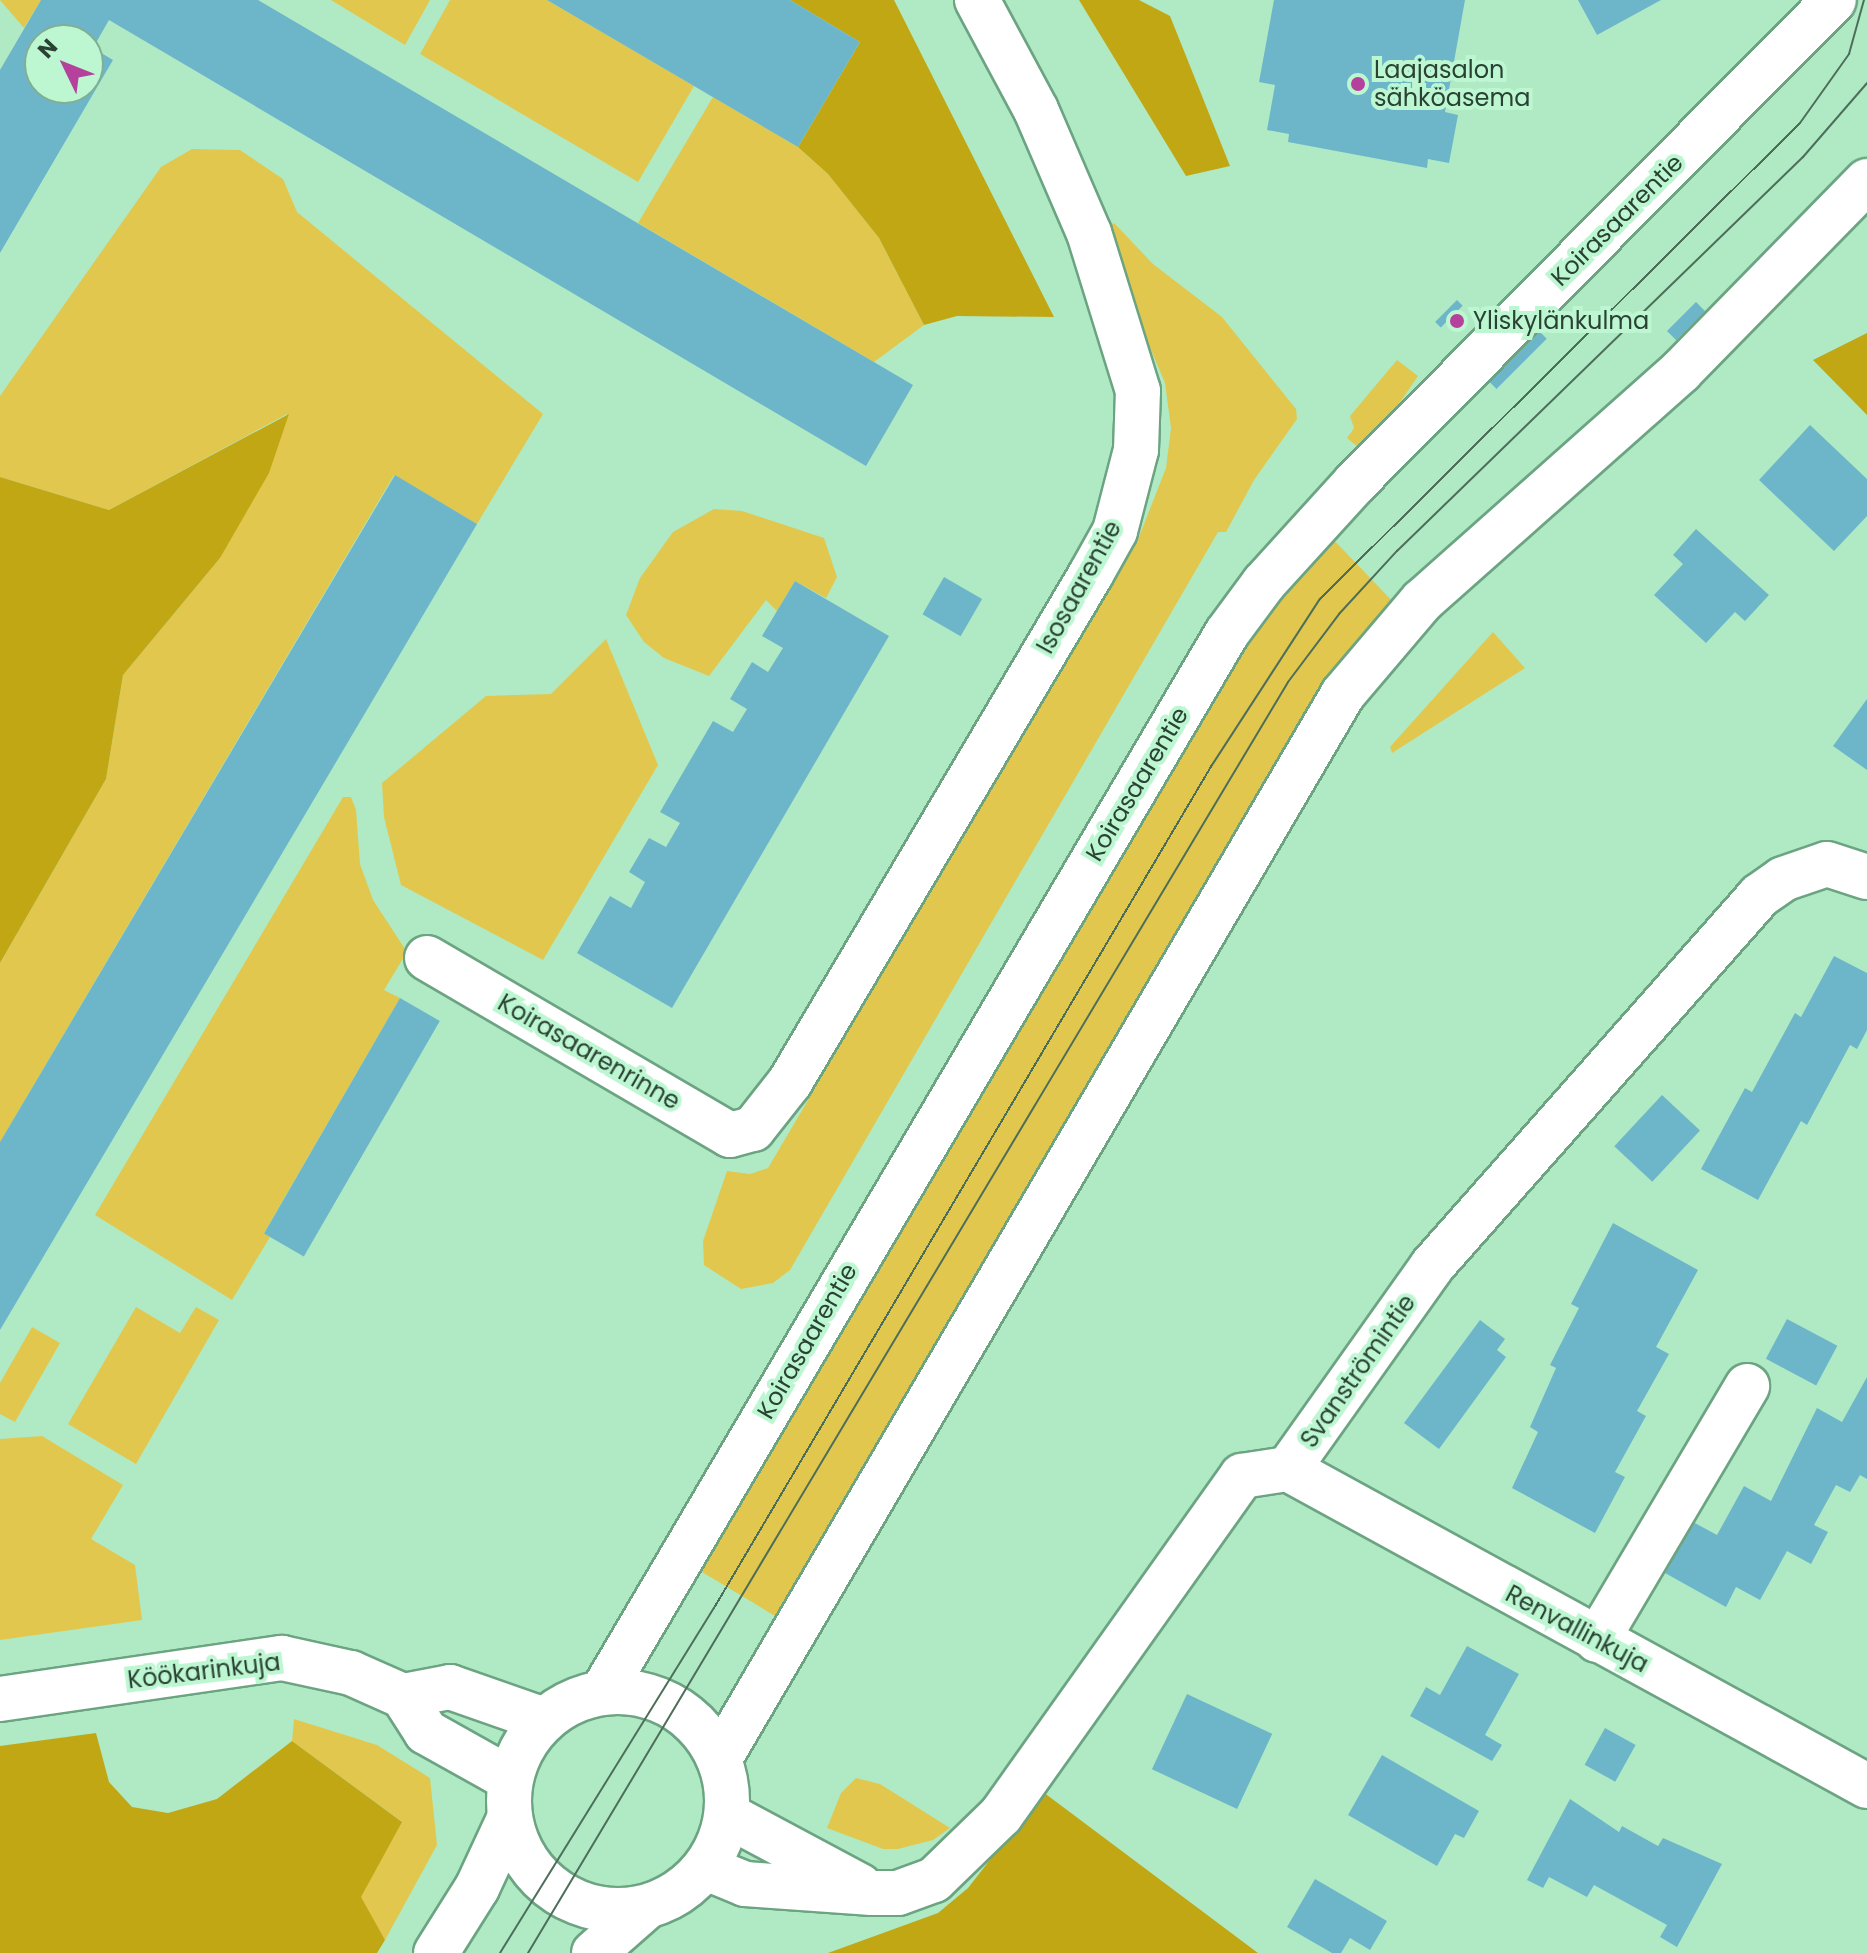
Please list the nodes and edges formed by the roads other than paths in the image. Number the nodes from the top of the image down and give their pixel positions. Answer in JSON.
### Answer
{"nodes":[{"id":1,"x":977,"y":0,"type":"edge"},
{"id":2,"x":1834,"y":0,"type":"edge"},
{"id":3,"x":1849,"y":0,"type":"edge"},
{"id":4,"x":1867,"y":16,"type":"edge"},
{"id":5,"x":1867,"y":181,"type":"edge"},
{"id":6,"x":1867,"y":877,"type":"edge"},
{"id":7,"x":427,"y":958,"type":"dead end"},
{"id":8,"x":753,"y":1129,"type":"joint"},
{"id":9,"x":1747,"y":1386,"type":"dead end"},
{"id":10,"x":1288,"y":1469,"type":"junction"},
{"id":11,"x":1597,"y":1640,"type":"junction"},
{"id":12,"x":603,"y":1691,"type":"junction"},
{"id":13,"x":403,"y":1696,"type":"junction"},
{"id":14,"x":0,"y":1699,"type":"edge"},
{"id":15,"x":544,"y":1720,"type":"junction"},
{"id":16,"x":720,"y":1758,"type":"junction"},
{"id":17,"x":1861,"y":1770,"type":"edge"},
{"id":18,"x":510,"y":1799,"type":"junction"},
{"id":19,"x":727,"y":1815,"type":"junction"},
{"id":20,"x":706,"y":1868,"type":"junction"},
{"id":21,"x":872,"y":1893,"type":"junction"},
{"id":22,"x":644,"y":1909,"type":"junction"},
{"id":23,"x":436,"y":1953,"type":"edge"},
{"id":24,"x":594,"y":1953,"type":"edge"}],
"edges":[{"from":1,"to":8,"type":"main road","name":"Isosaarentie"},
{"from":2,"to":12,"type":"main road","name":"Koirasaarentie"},
{"from":3,"to":4,"type":"main road"},
{"from":5,"to":16,"type":"main road"},
{"from":6,"to":10,"type":"main road","name":"Svanströmintie"},
{"from":7,"to":8,"type":"main road","name":"Koirasaarenrinne"},
{"from":9,"to":11,"type":"main road"},
{"from":10,"to":11,"type":"main road","name":"Renvallinkuja"},
{"from":10,"to":21,"type":"main road","name":"Svanströmintie"},
{"from":11,"to":17,"type":"main road","name":"Renvallinkuja"},
{"from":12,"to":15,"type":"main road"},
{"from":12,"to":16,"type":"main road"},
{"from":13,"to":14,"type":"main road","name":"Köökarinkuja"},
{"from":13,"to":15,"type":"main road"},
{"from":13,"to":18,"type":"main road"},
{"from":15,"to":18,"type":"main road"},
{"from":16,"to":19,"type":"main road"},
{"from":18,"to":22,"type":"main road"},
{"from":18,"to":23,"type":"main road"},
{"from":19,"to":20,"type":"main road"},
{"from":19,"to":21,"type":"main road"},
{"from":20,"to":21,"type":"main road","name":"Svanströmintie"},
{"from":20,"to":22,"type":"main road"},
{"from":22,"to":24,"type":"main road"}]}
